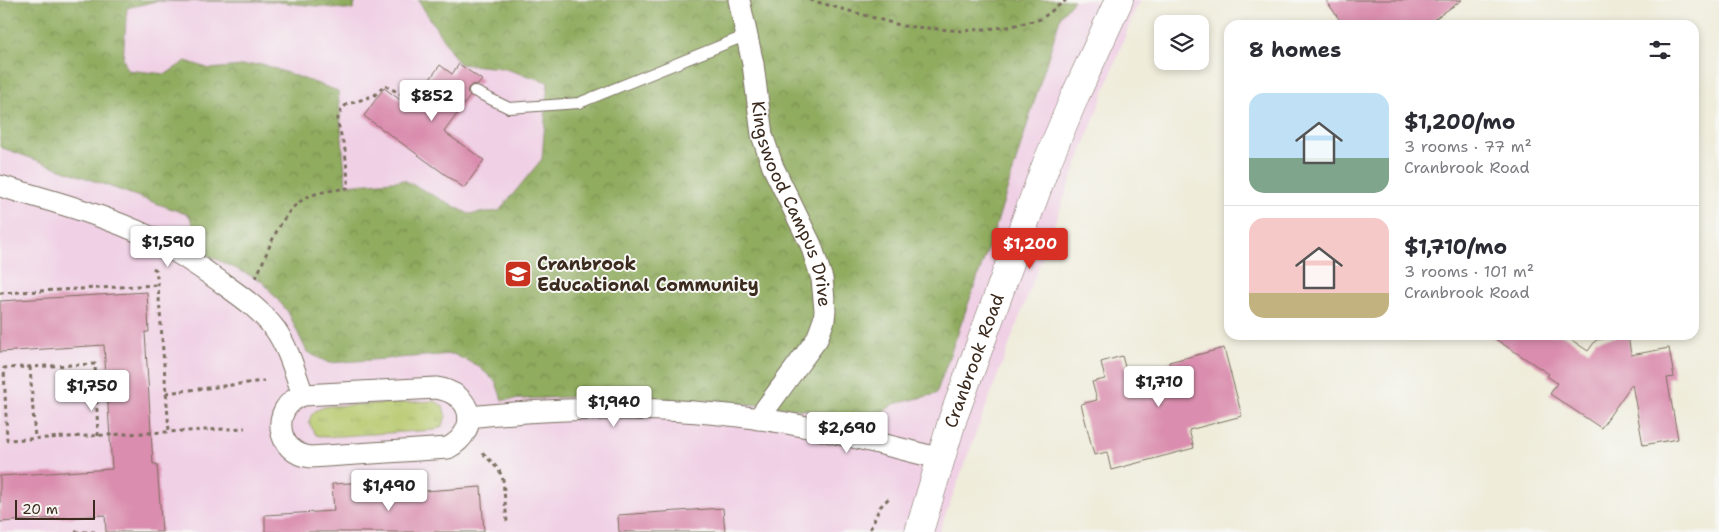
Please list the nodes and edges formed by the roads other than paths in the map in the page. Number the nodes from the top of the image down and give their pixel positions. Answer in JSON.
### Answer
{"nodes":[{"id":1,"x":739,"y":0,"type":"edge"},
{"id":2,"x":1119,"y":0,"type":"edge"},
{"id":3,"x":747,"y":35,"type":"junction"},
{"id":4,"x":474,"y":91,"type":"dead end"},
{"id":5,"x":0,"y":186,"type":"edge"},
{"id":6,"x":303,"y":395,"type":"junction"},
{"id":7,"x":469,"y":417,"type":"junction"},
{"id":8,"x":758,"y":419,"type":"junction"},
{"id":9,"x":941,"y":459,"type":"junction"},
{"id":10,"x":919,"y":532,"type":"edge"}],
"edges":[{"from":1,"to":3,"type":"street","name":"Kingswood Campus Drive"},
{"from":2,"to":9,"type":"street","name":"Cranbrook Road"},
{"from":3,"to":4,"type":"lane"},
{"from":3,"to":8,"type":"street","name":"Kingswood Campus Drive"},
{"from":5,"to":6,"type":"street"},
{"from":6,"to":7,"type":"street"},
{"from":6,"to":7,"type":"street"},
{"from":7,"to":8,"type":"street"},
{"from":8,"to":9,"type":"street"},
{"from":9,"to":10,"type":"street","name":"Cranbrook Road"}]}
